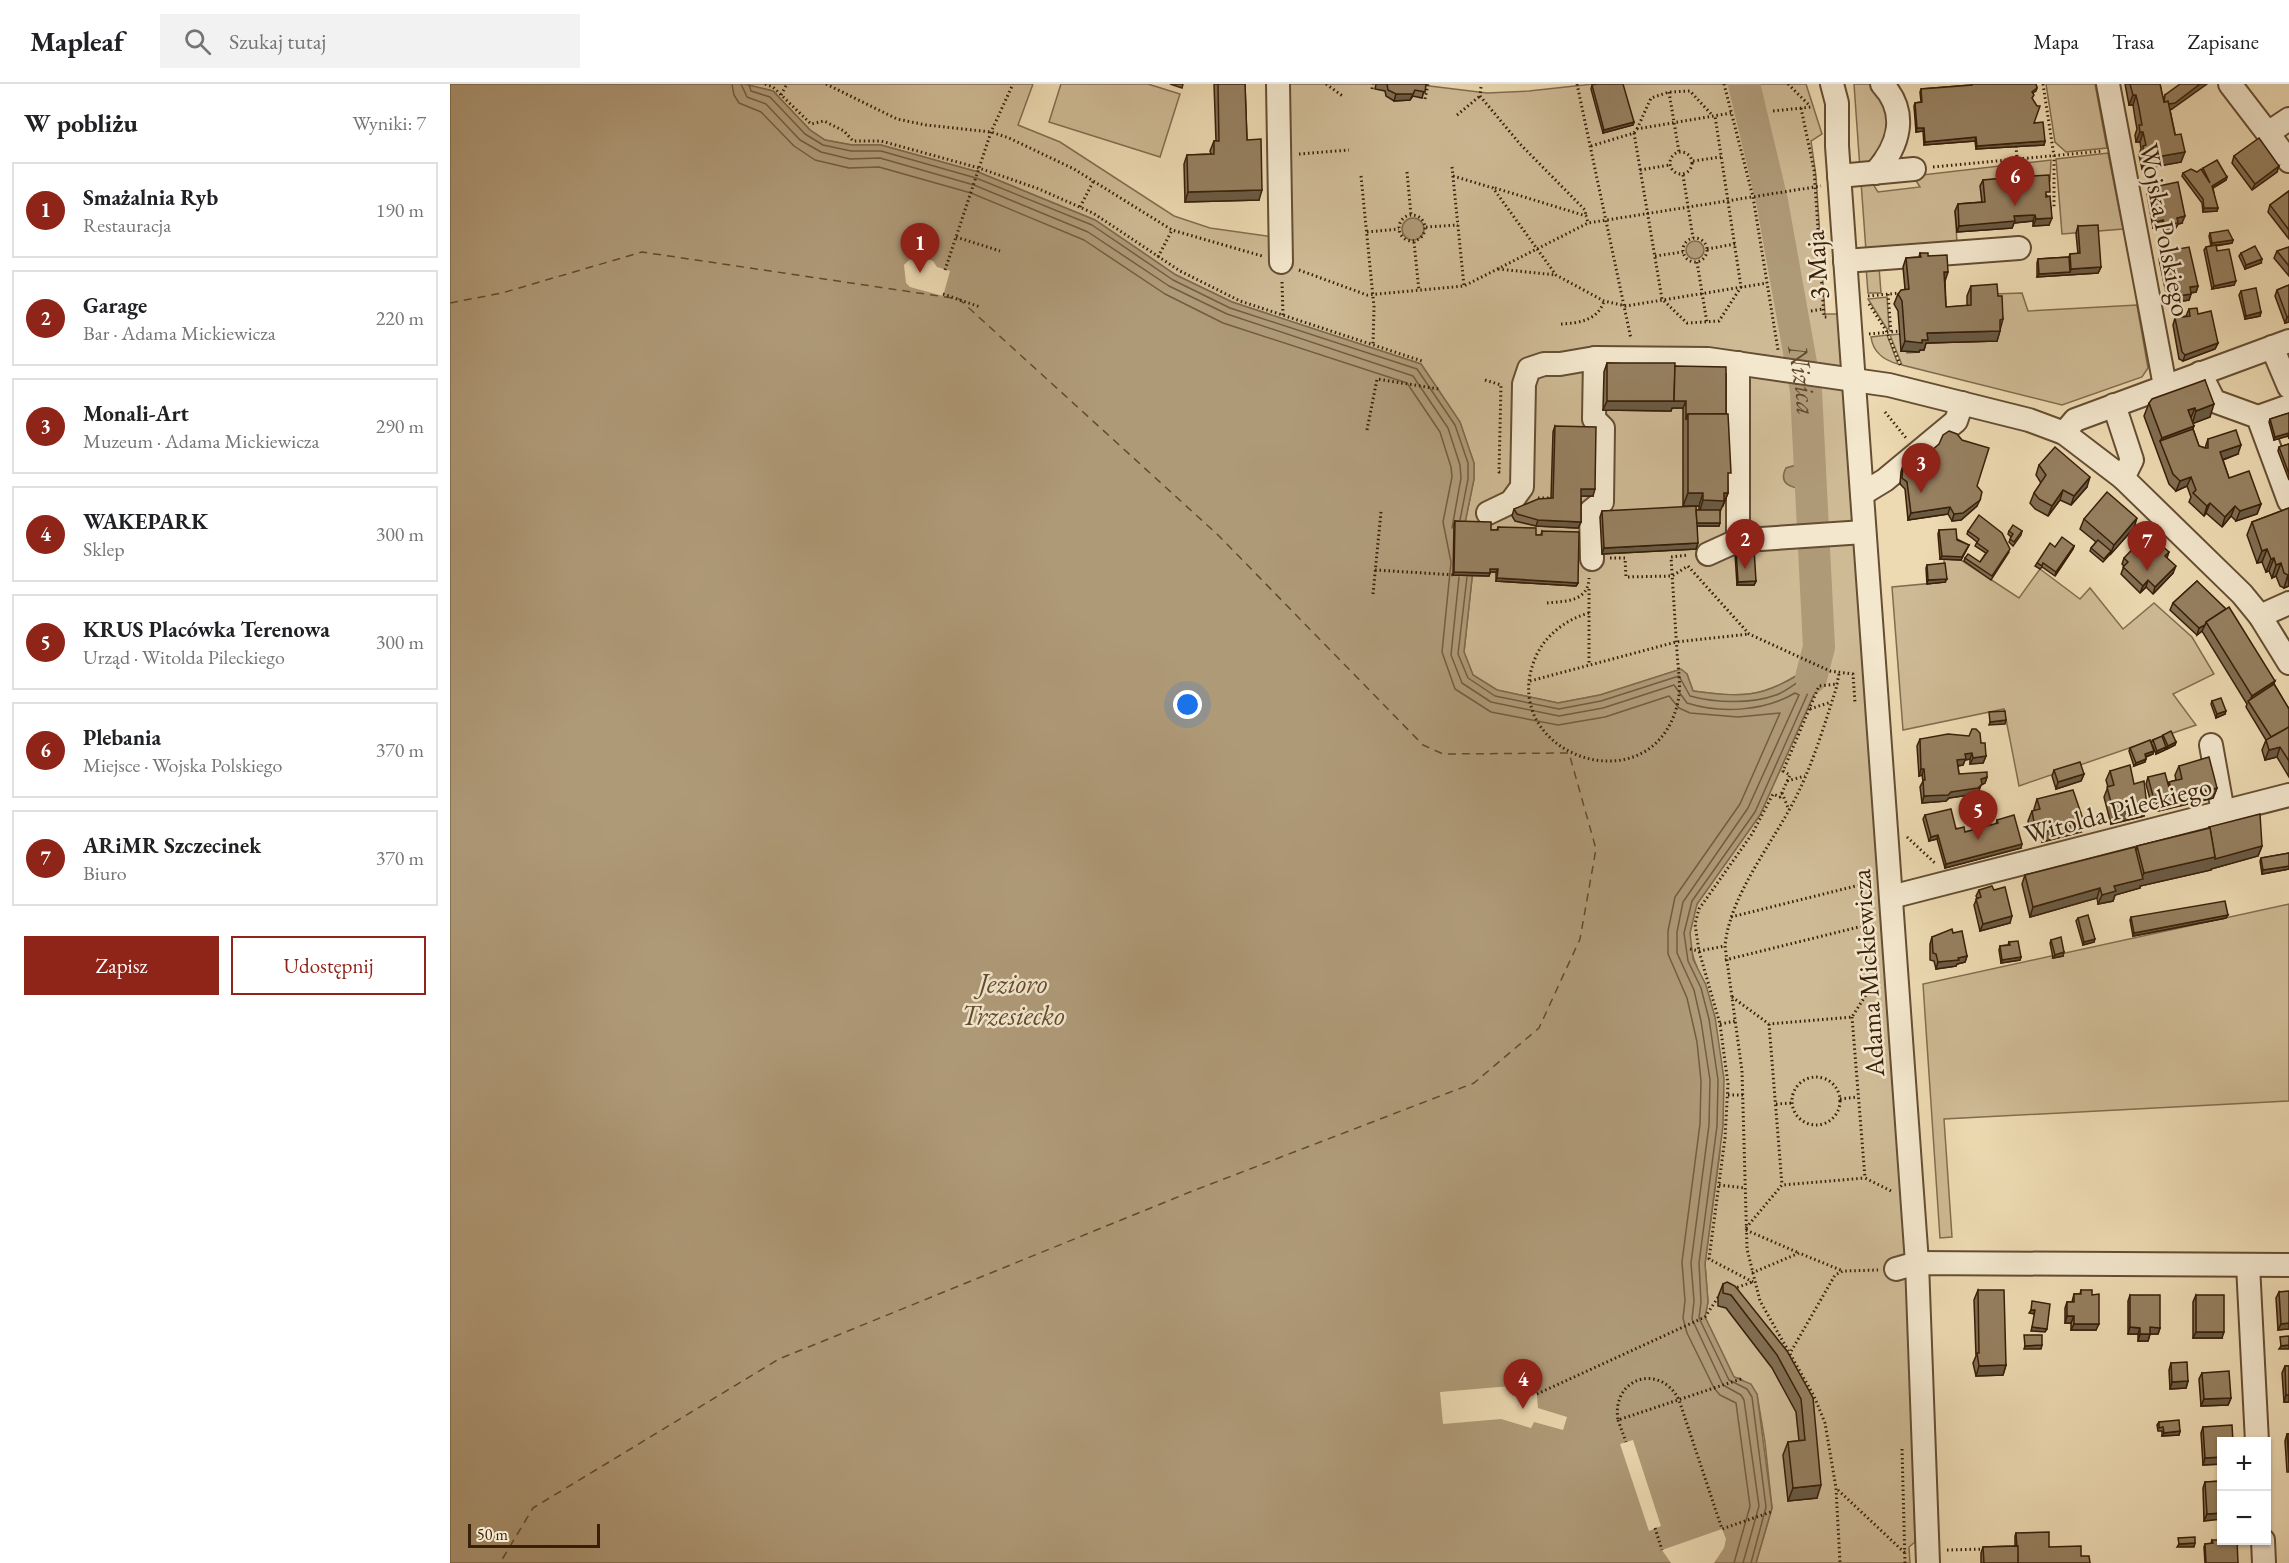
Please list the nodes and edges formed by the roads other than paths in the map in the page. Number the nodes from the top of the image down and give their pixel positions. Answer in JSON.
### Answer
{"nodes":[{"id":1,"x":1278,"y":84,"type":"edge"},
{"id":2,"x":1816,"y":84,"type":"edge"},
{"id":3,"x":1832,"y":84,"type":"edge"},
{"id":4,"x":1882,"y":84,"type":"edge"},
{"id":5,"x":2108,"y":84,"type":"edge"},
{"id":6,"x":2230,"y":84,"type":"edge"},
{"id":7,"x":2289,"y":119,"type":"edge"},
{"id":8,"x":2268,"y":133,"type":"junction"},
{"id":9,"x":1837,"y":146,"type":"junction"},
{"id":10,"x":2289,"y":162,"type":"edge"},
{"id":11,"x":1914,"y":169,"type":"road end"},
{"id":12,"x":1875,"y":172,"type":"junction"},
{"id":13,"x":1839,"y":176,"type":"junction"},
{"id":14,"x":2019,"y":248,"type":"dead end"},
{"id":15,"x":1845,"y":261,"type":"junction"},
{"id":16,"x":1281,"y":262,"type":"road end"},
{"id":17,"x":2280,"y":344,"type":"edge"},
{"id":18,"x":1595,"y":358,"type":"junction"},
{"id":19,"x":1738,"y":363,"type":"junction"},
{"id":20,"x":2200,"y":373,"type":"junction"},
{"id":21,"x":1853,"y":379,"type":"junction"},
{"id":22,"x":2165,"y":386,"type":"junction"},
{"id":23,"x":2289,"y":387,"type":"edge"},
{"id":24,"x":1962,"y":403,"type":"junction"},
{"id":25,"x":2114,"y":405,"type":"junction"},
{"id":26,"x":2289,"y":406,"type":"edge"},
{"id":27,"x":2258,"y":417,"type":"junction"},
{"id":28,"x":2064,"y":433,"type":"junction"},
{"id":29,"x":2123,"y":478,"type":"junction"},
{"id":30,"x":1862,"y":494,"type":"junction"},
{"id":31,"x":2289,"y":501,"type":"edge"},
{"id":32,"x":1488,"y":513,"type":"dead end"},
{"id":33,"x":1864,"y":532,"type":"junction"},
{"id":34,"x":1741,"y":539,"type":"junction"},
{"id":35,"x":1708,"y":554,"type":"road end"},
{"id":36,"x":1592,"y":559,"type":"road end"},
{"id":37,"x":2289,"y":603,"type":"edge"},
{"id":38,"x":2260,"y":616,"type":"junction"},
{"id":39,"x":2289,"y":663,"type":"edge"},
{"id":40,"x":2211,"y":745,"type":"dead end"},
{"id":41,"x":2289,"y":795,"type":"edge"},
{"id":42,"x":2223,"y":812,"type":"junction"},
{"id":43,"x":1880,"y":895,"type":"junction"},
{"id":44,"x":2248,"y":1265,"type":"junction"},
{"id":45,"x":2289,"y":1265,"type":"edge"},
{"id":46,"x":1907,"y":1266,"type":"junction"},
{"id":47,"x":2257,"y":1437,"type":"edge"},
{"id":48,"x":2263,"y":1545,"type":"edge"},
{"id":49,"x":1928,"y":1563,"type":"edge"},
{"id":50,"x":2264,"y":1563,"type":"edge"}],
"edges":[{"from":1,"to":16,"type":"street"},
{"from":2,"to":9,"type":"street","name":"3 Maja"},
{"from":3,"to":9,"type":"street","name":"3 Maja"},
{"from":4,"to":12,"type":"street"},
{"from":5,"to":22,"type":"street","name":"Wojska Polskiego"},
{"from":6,"to":8,"type":"street"},
{"from":7,"to":8,"type":"street"},
{"from":8,"to":10,"type":"street"},
{"from":9,"to":13,"type":"street","name":"3 Maja"},
{"from":11,"to":12,"type":"street"},
{"from":12,"to":13,"type":"street"},
{"from":13,"to":15,"type":"street","name":"3 Maja"},
{"from":14,"to":15,"type":"street"},
{"from":15,"to":21,"type":"street","name":"3 Maja"},
{"from":17,"to":20,"type":"street"},
{"from":17,"to":23,"type":"street"},
{"from":18,"to":19,"type":"street"},
{"from":18,"to":32,"type":"street"},
{"from":18,"to":36,"type":"street"},
{"from":19,"to":21,"type":"street"},
{"from":19,"to":34,"type":"street"},
{"from":20,"to":22,"type":"street"},
{"from":20,"to":27,"type":"street"},
{"from":21,"to":24,"type":"street"},
{"from":21,"to":30,"type":"street","name":"Adama Mickiewicza"},
{"from":22,"to":25,"type":"street"},
{"from":24,"to":28,"type":"street"},
{"from":24,"to":30,"type":"street"},
{"from":25,"to":28,"type":"street"},
{"from":25,"to":29,"type":"street"},
{"from":26,"to":27,"type":"street"},
{"from":27,"to":31,"type":"street"},
{"from":28,"to":29,"type":"street"},
{"from":29,"to":38,"type":"street"},
{"from":30,"to":33,"type":"street","name":"Adama Mickiewicza"},
{"from":33,"to":34,"type":"street"},
{"from":33,"to":43,"type":"street","name":"Adama Mickiewicza"},
{"from":34,"to":35,"type":"street"},
{"from":37,"to":38,"type":"street"},
{"from":38,"to":39,"type":"street"},
{"from":40,"to":42,"type":"street"},
{"from":41,"to":42,"type":"street","name":"Witolda Pileckiego"},
{"from":42,"to":43,"type":"street","name":"Witolda Pileckiego"},
{"from":43,"to":46,"type":"street","name":"Adama Mickiewicza"},
{"from":44,"to":45,"type":"street"},
{"from":44,"to":46,"type":"street"},
{"from":44,"to":47,"type":"street"},
{"from":46,"to":49,"type":"street","name":"Adama Mickiewicza"},
{"from":48,"to":50,"type":"street"}]}
